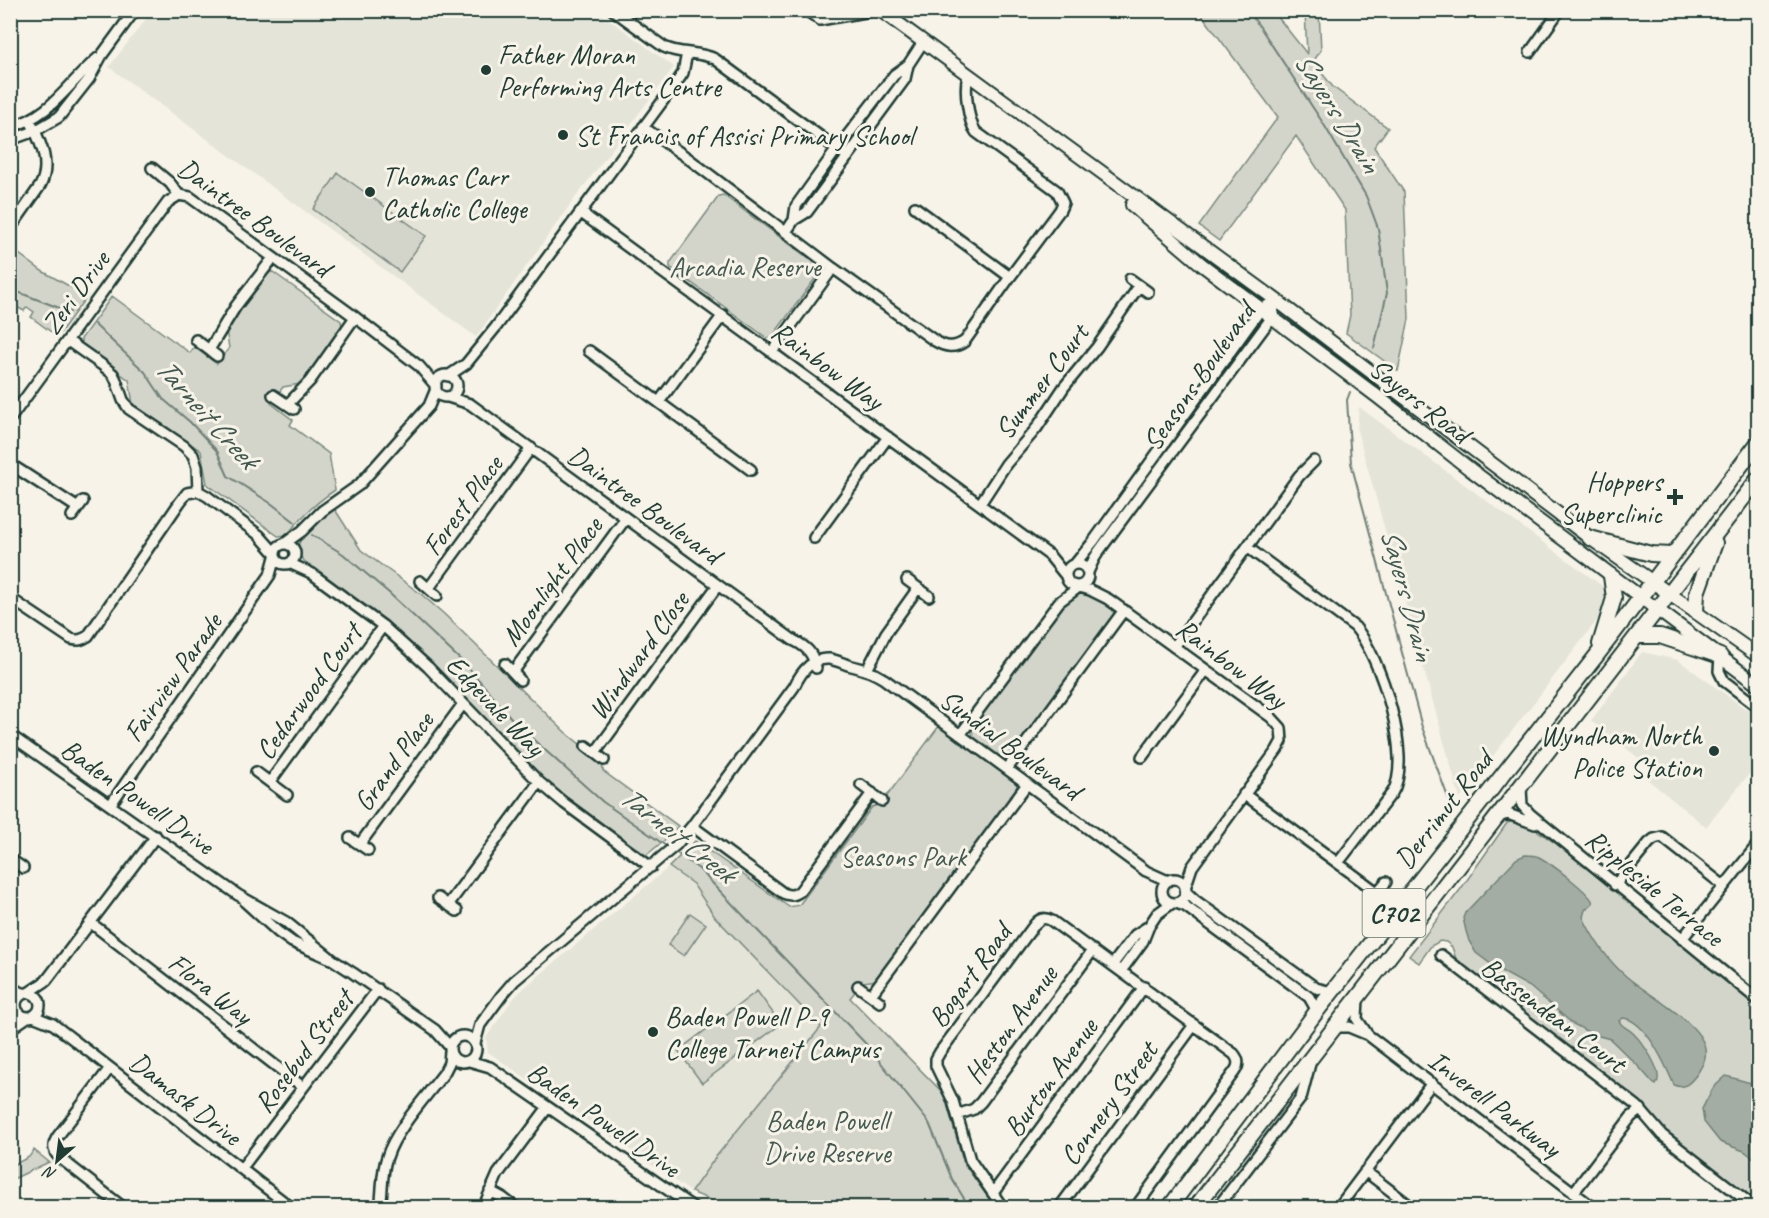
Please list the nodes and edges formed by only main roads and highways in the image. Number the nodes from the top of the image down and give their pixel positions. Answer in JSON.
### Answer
{"nodes":[{"id":1,"x":878,"y":10,"type":"edge"},
{"id":2,"x":1061,"y":143,"type":"junction"},
{"id":3,"x":1758,"y":443,"type":"edge"},
{"id":4,"x":1481,"y":454,"type":"junction"},
{"id":5,"x":1471,"y":470,"type":"junction"},
{"id":6,"x":1758,"y":479,"type":"edge"},
{"id":7,"x":1719,"y":530,"type":"junction"},
{"id":8,"x":1590,"y":538,"type":"junction"},
{"id":9,"x":1672,"y":555,"type":"junction"},
{"id":10,"x":1611,"y":576,"type":"junction"},
{"id":11,"x":1652,"y":581,"type":"junction"},
{"id":12,"x":1670,"y":594,"type":"junction"},
{"id":13,"x":1640,"y":597,"type":"junction"},
{"id":14,"x":1658,"y":610,"type":"junction"},
{"id":15,"x":1696,"y":612,"type":"junction"},
{"id":16,"x":1638,"y":636,"type":"junction"},
{"id":17,"x":1597,"y":655,"type":"junction"},
{"id":18,"x":1720,"y":656,"type":"junction"},
{"id":19,"x":1758,"y":656,"type":"edge"},
{"id":20,"x":1758,"y":685,"type":"edge"},
{"id":21,"x":1169,"y":1208,"type":"edge"},
{"id":22,"x":1195,"y":1208,"type":"edge"}],
"edges":[{"from":1,"to":2,"type":"main road","name":"Sayers Road"},
{"from":2,"to":4,"type":"main road","name":"Sayers Road"},
{"from":2,"to":5,"type":"main road","name":"Sayers Road"},
{"from":3,"to":9,"type":"highway","name":"Derrimut Road","number":"C702"},
{"from":4,"to":5,"type":"main road"},
{"from":4,"to":8,"type":"main road","name":"Sayers Road"},
{"from":5,"to":10,"type":"main road","name":"Sayers Road"},
{"from":6,"to":7,"type":"highway","name":"Derrimut Road","number":"C702"},
{"from":7,"to":12,"type":"highway","name":"Derrimut Road","number":"C702"},
{"from":7,"to":15,"type":"highway"},
{"from":8,"to":9,"type":"highway"},
{"from":8,"to":11,"type":"main road","name":"Sayers Road"},
{"from":9,"to":11,"type":"highway","name":"Derrimut Road","number":"C702"},
{"from":10,"to":13,"type":"main road","name":"Sayers Road"},
{"from":10,"to":17,"type":"highway"},
{"from":11,"to":12,"type":"main road","name":"Sayers Road"},
{"from":11,"to":13,"type":"highway","name":"Derrimut Road","number":"C702"},
{"from":12,"to":14,"type":"highway","name":"Derrimut Road","number":"C702"},
{"from":12,"to":15,"type":"main road","name":"Sayers Road"},
{"from":13,"to":14,"type":"main road","name":"Sayers Road"},
{"from":13,"to":17,"type":"highway","name":"Derrimut Road","number":"C702"},
{"from":14,"to":16,"type":"highway","name":"Derrimut Road","number":"C702"},
{"from":14,"to":18,"type":"main road","name":"Sayers Road"},
{"from":15,"to":19,"type":"main road","name":"Sayers Road"},
{"from":16,"to":18,"type":"highway"},
{"from":16,"to":22,"type":"highway","name":"Derrimut Road","number":"C702"},
{"from":17,"to":21,"type":"highway","name":"Derrimut Road","number":"C702"},
{"from":18,"to":20,"type":"main road","name":"Sayers Road"}]}
